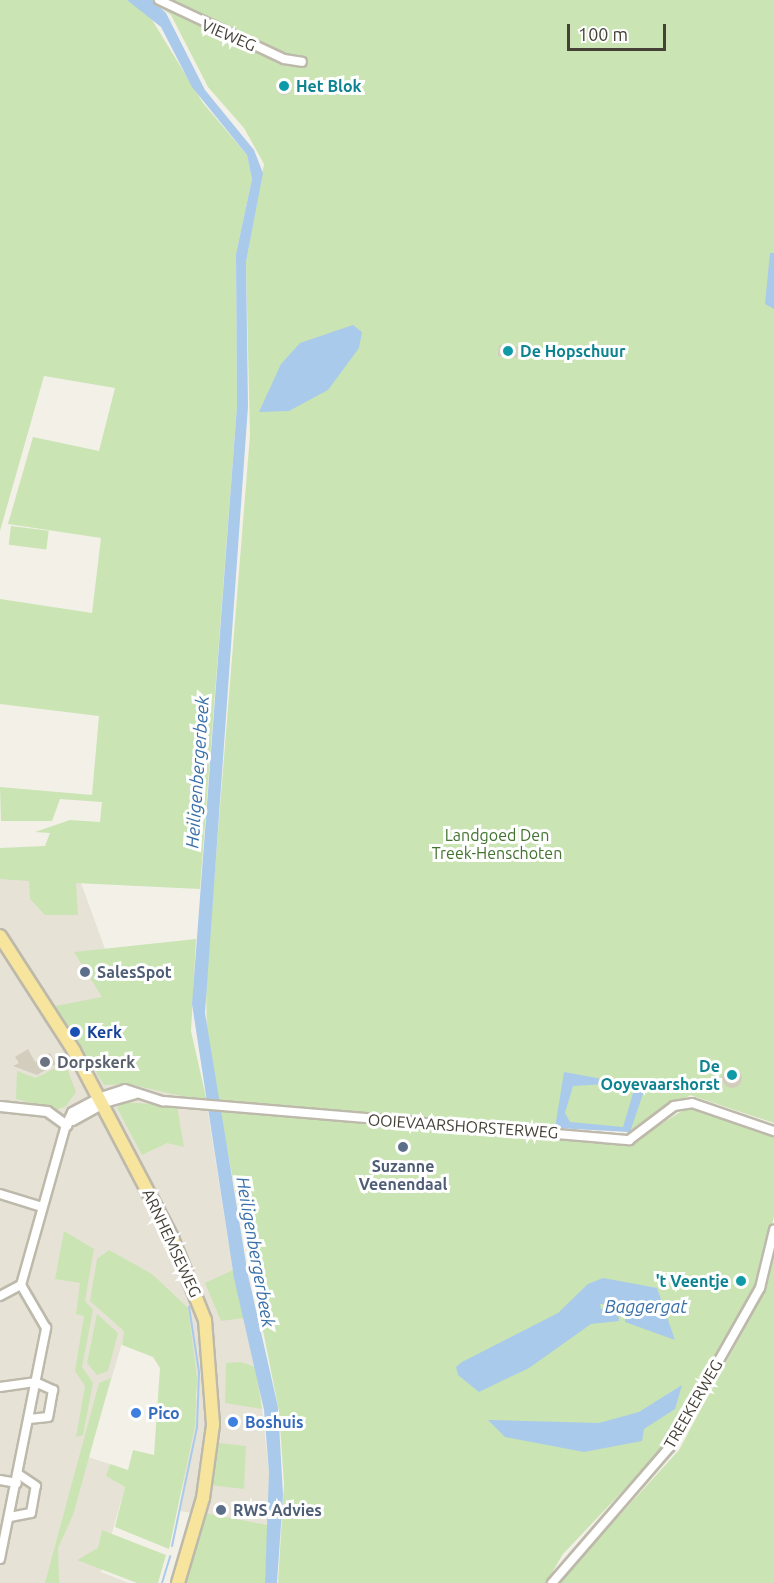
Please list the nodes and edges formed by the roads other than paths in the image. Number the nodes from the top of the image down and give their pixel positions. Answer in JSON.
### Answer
{"nodes":[{"id":1,"x":159,"y":0,"type":"edge"},
{"id":2,"x":302,"y":62,"type":"dead end"},
{"id":3,"x":0,"y":936,"type":"edge"},
{"id":4,"x":100,"y":1101,"type":"junction"},
{"id":5,"x":0,"y":1106,"type":"edge"},
{"id":6,"x":66,"y":1125,"type":"junction"},
{"id":7,"x":774,"y":1131,"type":"edge"},
{"id":8,"x":0,"y":1194,"type":"edge"},
{"id":9,"x":39,"y":1206,"type":"junction"},
{"id":10,"x":774,"y":1230,"type":"edge"},
{"id":11,"x":21,"y":1285,"type":"junction"},
{"id":12,"x":0,"y":1296,"type":"edge"},
{"id":13,"x":36,"y":1382,"type":"junction"},
{"id":14,"x":0,"y":1387,"type":"edge"},
{"id":15,"x":29,"y":1419,"type":"junction"},
{"id":16,"x":18,"y":1478,"type":"junction"},
{"id":17,"x":0,"y":1480,"type":"edge"},
{"id":18,"x":10,"y":1517,"type":"junction"},
{"id":19,"x":0,"y":1559,"type":"edge"},
{"id":20,"x":178,"y":1583,"type":"edge"},
{"id":21,"x":552,"y":1583,"type":"edge"}],
"edges":[{"from":1,"to":2,"type":"street","name":"VIEWEG"},
{"from":3,"to":4,"type":"main road","name":"ARNHEMSEWEG"},
{"from":4,"to":6,"type":"street"},
{"from":4,"to":7,"type":"street","name":"OOIEVAARSHORSTERWEG"},
{"from":4,"to":20,"type":"main road","name":"ARNHEMSEWEG"},
{"from":5,"to":6,"type":"street"},
{"from":6,"to":9,"type":"street"},
{"from":8,"to":9,"type":"street"},
{"from":9,"to":11,"type":"street"},
{"from":10,"to":21,"type":"street","name":"TREEKERWEG"},
{"from":11,"to":12,"type":"street"},
{"from":11,"to":13,"type":"street"},
{"from":13,"to":14,"type":"street"},
{"from":13,"to":15,"type":"street"},
{"from":13,"to":15,"type":"street"},
{"from":15,"to":16,"type":"street"},
{"from":16,"to":17,"type":"street"},
{"from":16,"to":18,"type":"street"},
{"from":16,"to":18,"type":"street"},
{"from":18,"to":19,"type":"street"}]}
